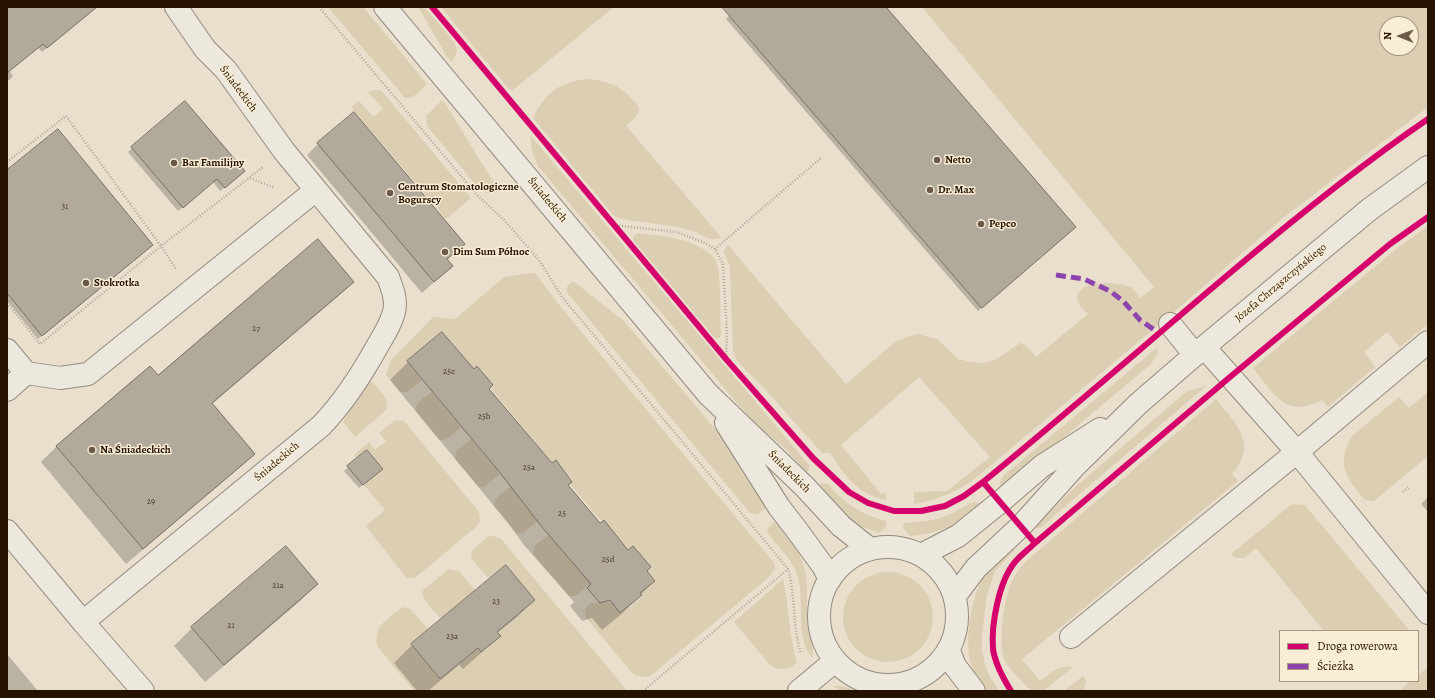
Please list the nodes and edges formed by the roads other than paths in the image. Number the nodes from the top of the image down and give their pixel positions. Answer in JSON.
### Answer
{"nodes":[{"id":1,"x":176,"y":7,"type":"edge"},
{"id":2,"x":385,"y":7,"type":"edge"},
{"id":3,"x":1428,"y":167,"type":"edge"},
{"id":4,"x":316,"y":190,"type":"junction"},
{"id":5,"x":1170,"y":324,"type":"dead end"},
{"id":6,"x":1428,"y":342,"type":"edge"},
{"id":7,"x":7,"y":350,"type":"edge"},
{"id":8,"x":1199,"y":351,"type":"junction"},
{"id":9,"x":26,"y":373,"type":"junction"},
{"id":10,"x":7,"y":390,"type":"edge"},
{"id":11,"x":708,"y":394,"type":"junction"},
{"id":12,"x":1138,"y":404,"type":"junction"},
{"id":13,"x":1297,"y":452,"type":"junction"},
{"id":14,"x":7,"y":531,"type":"edge"},
{"id":15,"x":870,"y":549,"type":"junction"},
{"id":16,"x":921,"y":555,"type":"junction"},
{"id":17,"x":830,"y":579,"type":"junction"},
{"id":18,"x":955,"y":596,"type":"junction"},
{"id":19,"x":1428,"y":612,"type":"edge"},
{"id":20,"x":83,"y":622,"type":"junction"},
{"id":21,"x":1071,"y":638,"type":"dead end"},
{"id":22,"x":949,"y":651,"type":"junction"},
{"id":23,"x":835,"y":661,"type":"junction"},
{"id":24,"x":910,"y":687,"type":"edge"},
{"id":25,"x":143,"y":691,"type":"edge"},
{"id":26,"x":799,"y":691,"type":"edge"},
{"id":27,"x":974,"y":691,"type":"edge"}],
"edges":[{"from":1,"to":4,"type":"street","name":"Śniadeckich"},
{"from":2,"to":11,"type":"street","name":"Śniadeckich"},
{"from":3,"to":8,"type":"street","name":"Józefa Chrząszczyńskiego"},
{"from":4,"to":9,"type":"street"},
{"from":4,"to":20,"type":"street","name":"Śniadeckich"},
{"from":5,"to":8,"type":"street"},
{"from":6,"to":13,"type":"street"},
{"from":7,"to":9,"type":"street"},
{"from":8,"to":12,"type":"street","name":"Józefa Chrząszczyńskiego"},
{"from":8,"to":13,"type":"street"},
{"from":9,"to":10,"type":"street"},
{"from":11,"to":15,"type":"street","name":"Śniadeckich"},
{"from":11,"to":17,"type":"street","name":"Śniadeckich"},
{"from":12,"to":16,"type":"street","name":"Józefa Chrząszczyńskiego"},
{"from":12,"to":18,"type":"street","name":"Józefa Chrząszczyńskiego"},
{"from":13,"to":19,"type":"street"},
{"from":13,"to":21,"type":"street"},
{"from":14,"to":20,"type":"street"},
{"from":15,"to":16,"type":"street"},
{"from":15,"to":17,"type":"street"},
{"from":16,"to":18,"type":"street"},
{"from":17,"to":23,"type":"street"},
{"from":18,"to":22,"type":"street"},
{"from":20,"to":25,"type":"street"},
{"from":22,"to":24,"type":"street"},
{"from":22,"to":27,"type":"street"},
{"from":23,"to":24,"type":"street"},
{"from":23,"to":26,"type":"street"}]}
